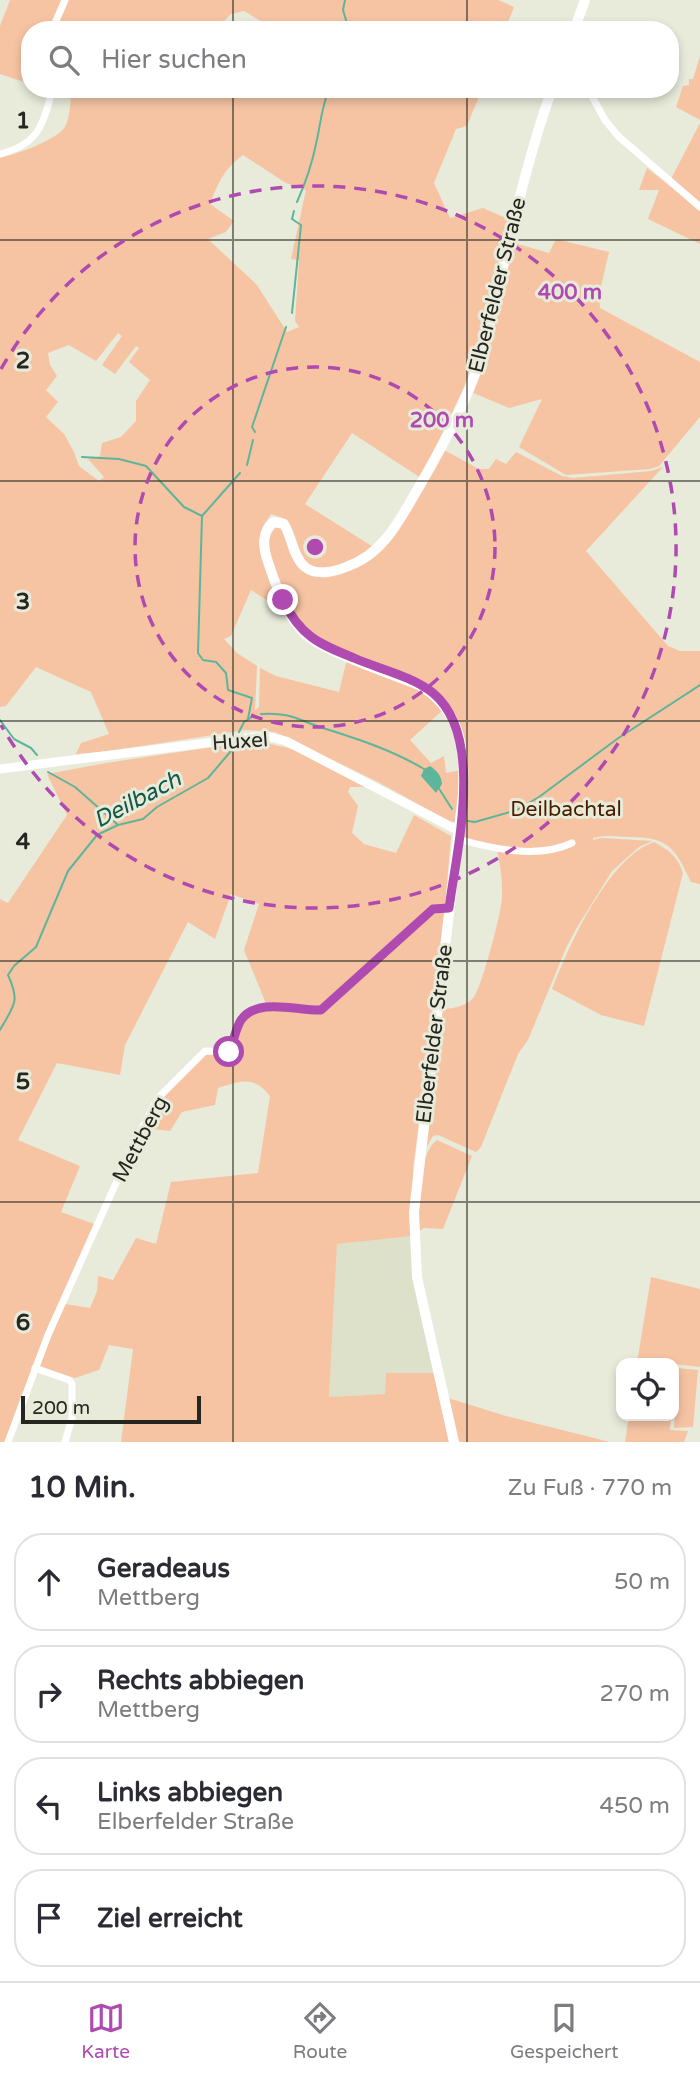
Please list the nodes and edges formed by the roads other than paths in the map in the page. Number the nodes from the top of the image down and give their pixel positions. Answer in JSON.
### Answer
{"nodes":[{"id":1,"x":65,"y":0,"type":"edge"},
{"id":2,"x":584,"y":0,"type":"edge"},
{"id":3,"x":56,"y":21,"type":"edge"},
{"id":4,"x":577,"y":21,"type":"edge"},
{"id":5,"x":50,"y":98,"type":"edge"},
{"id":6,"x":549,"y":98,"type":"edge"},
{"id":7,"x":593,"y":98,"type":"edge"},
{"id":8,"x":0,"y":154,"type":"edge"},
{"id":9,"x":700,"y":207,"type":"edge"},
{"id":10,"x":0,"y":769,"type":"edge"},
{"id":11,"x":458,"y":835,"type":"junction"},
{"id":12,"x":572,"y":843,"type":"dead end"},
{"id":13,"x":449,"y":908,"type":"junction"},
{"id":14,"x":35,"y":1367,"type":"junction"},
{"id":15,"x":9,"y":1442,"type":"edge"},
{"id":16,"x":65,"y":1442,"type":"edge"},
{"id":17,"x":454,"y":1442,"type":"edge"}],
"edges":[{"from":1,"to":3,"type":"street"},
{"from":2,"to":4,"type":"main road"},
{"from":5,"to":8,"type":"street"},
{"from":6,"to":11,"type":"main road","name":"Elberfelder Straße"},
{"from":7,"to":9,"type":"street"},
{"from":10,"to":11,"type":"street","name":"Huxel"},
{"from":11,"to":12,"type":"street"},
{"from":11,"to":13,"type":"main road","name":"Elberfelder Straße"},
{"from":13,"to":14,"type":"street","name":"Mettberg"},
{"from":13,"to":17,"type":"main road","name":"Elberfelder Straße"},
{"from":14,"to":15,"type":"street","name":"Mettberg"},
{"from":14,"to":16,"type":"street"}]}
